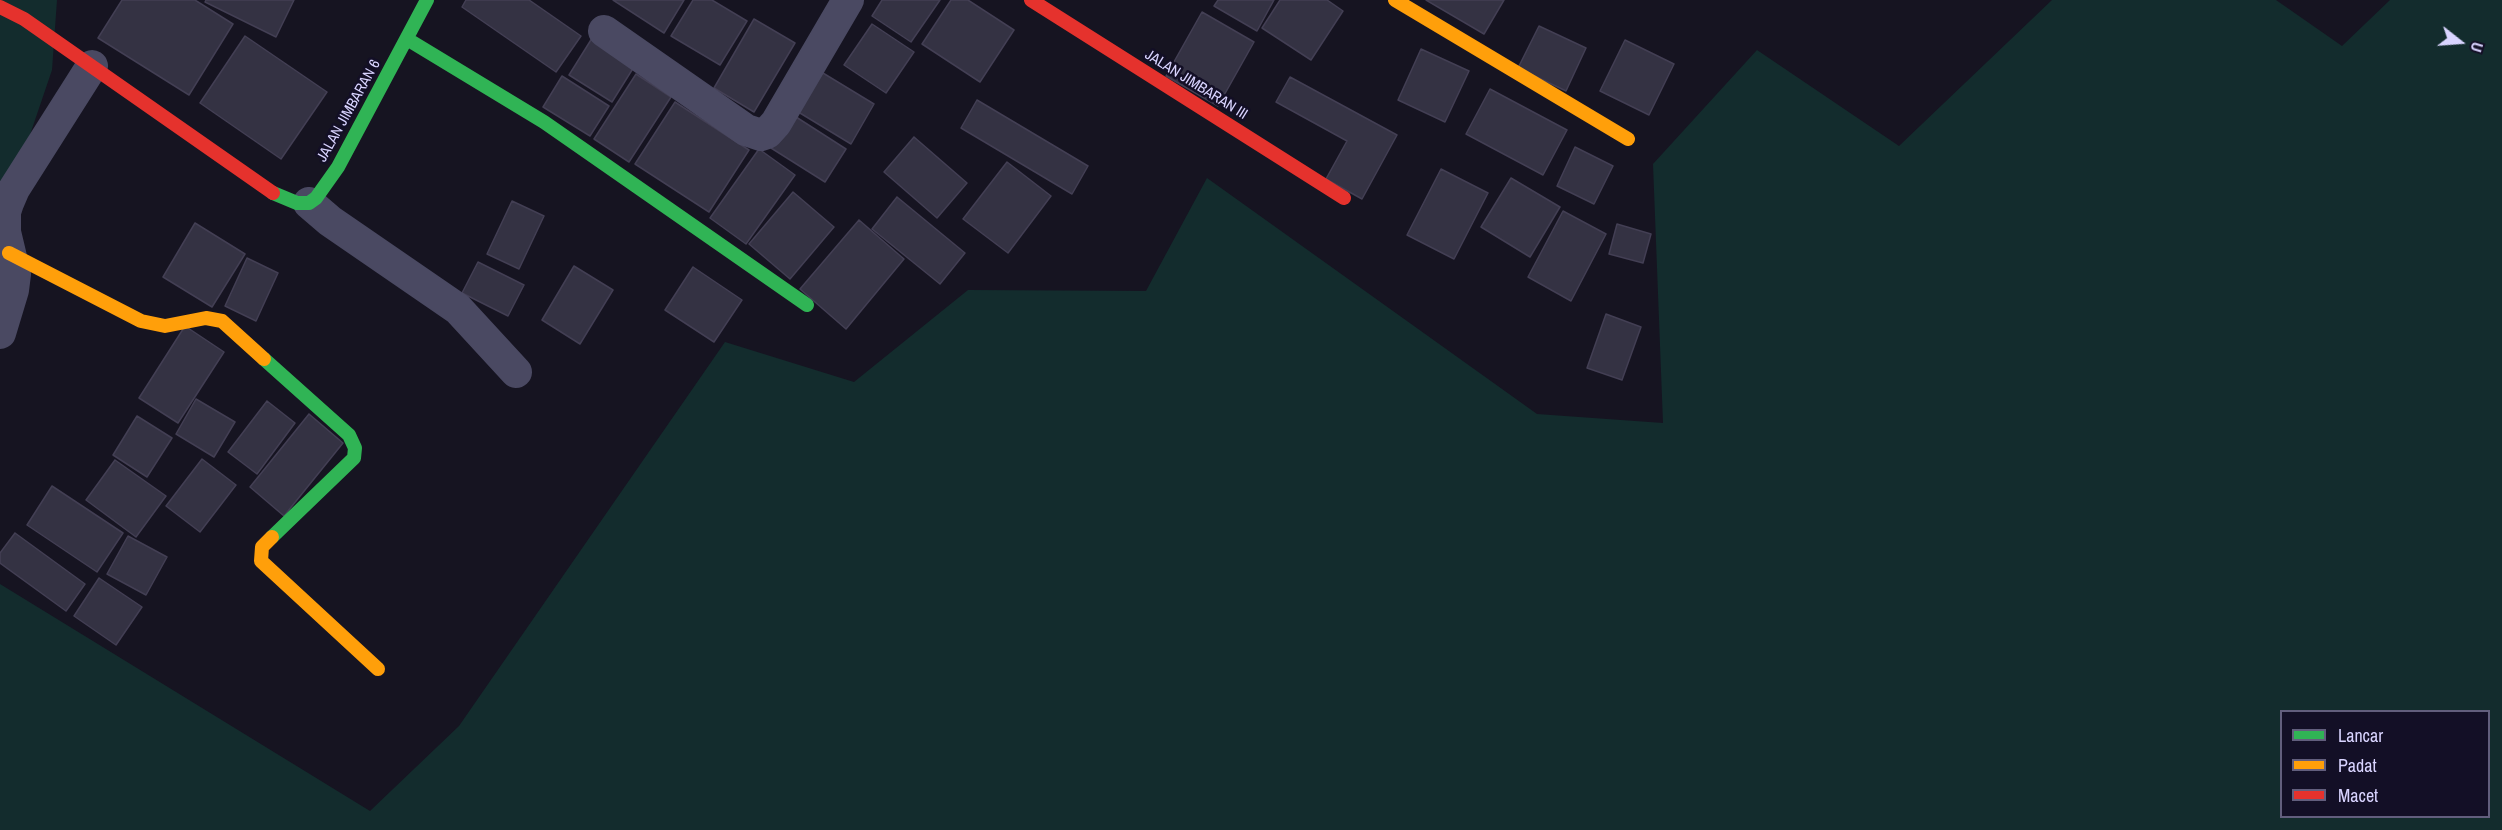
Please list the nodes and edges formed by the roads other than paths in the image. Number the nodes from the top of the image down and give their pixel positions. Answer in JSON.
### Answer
{"nodes":[{"id":1,"x":427,"y":0,"type":"edge"},
{"id":2,"x":848,"y":0,"type":"edge"},
{"id":3,"x":1031,"y":0,"type":"edge"},
{"id":4,"x":1395,"y":0,"type":"edge"},
{"id":5,"x":0,"y":7,"type":"edge"},
{"id":6,"x":604,"y":31,"type":"dead end"},
{"id":7,"x":407,"y":39,"type":"junction"},
{"id":8,"x":92,"y":66,"type":"junction"},
{"id":9,"x":1629,"y":139,"type":"dead end"},
{"id":10,"x":1344,"y":198,"type":"dead end"},
{"id":11,"x":309,"y":202,"type":"junction"},
{"id":12,"x":9,"y":253,"type":"junction"},
{"id":13,"x":807,"y":305,"type":"dead end"},
{"id":14,"x":0,"y":333,"type":"edge"},
{"id":15,"x":516,"y":372,"type":"dead end"},
{"id":16,"x":378,"y":669,"type":"dead end"}],
"edges":[{"from":1,"to":7,"type":"street","name":"JALAN JIMBARAN 6"},
{"from":2,"to":6,"type":"street"},
{"from":3,"to":10,"type":"street","name":"JALAN JIMBARAN III"},
{"from":4,"to":9,"type":"street"},
{"from":5,"to":8,"type":"street"},
{"from":7,"to":11,"type":"street","name":"JALAN JIMBARAN 6"},
{"from":7,"to":13,"type":"street"},
{"from":8,"to":11,"type":"street"},
{"from":8,"to":12,"type":"street"},
{"from":11,"to":15,"type":"street"},
{"from":12,"to":14,"type":"street"},
{"from":12,"to":16,"type":"street"}]}
